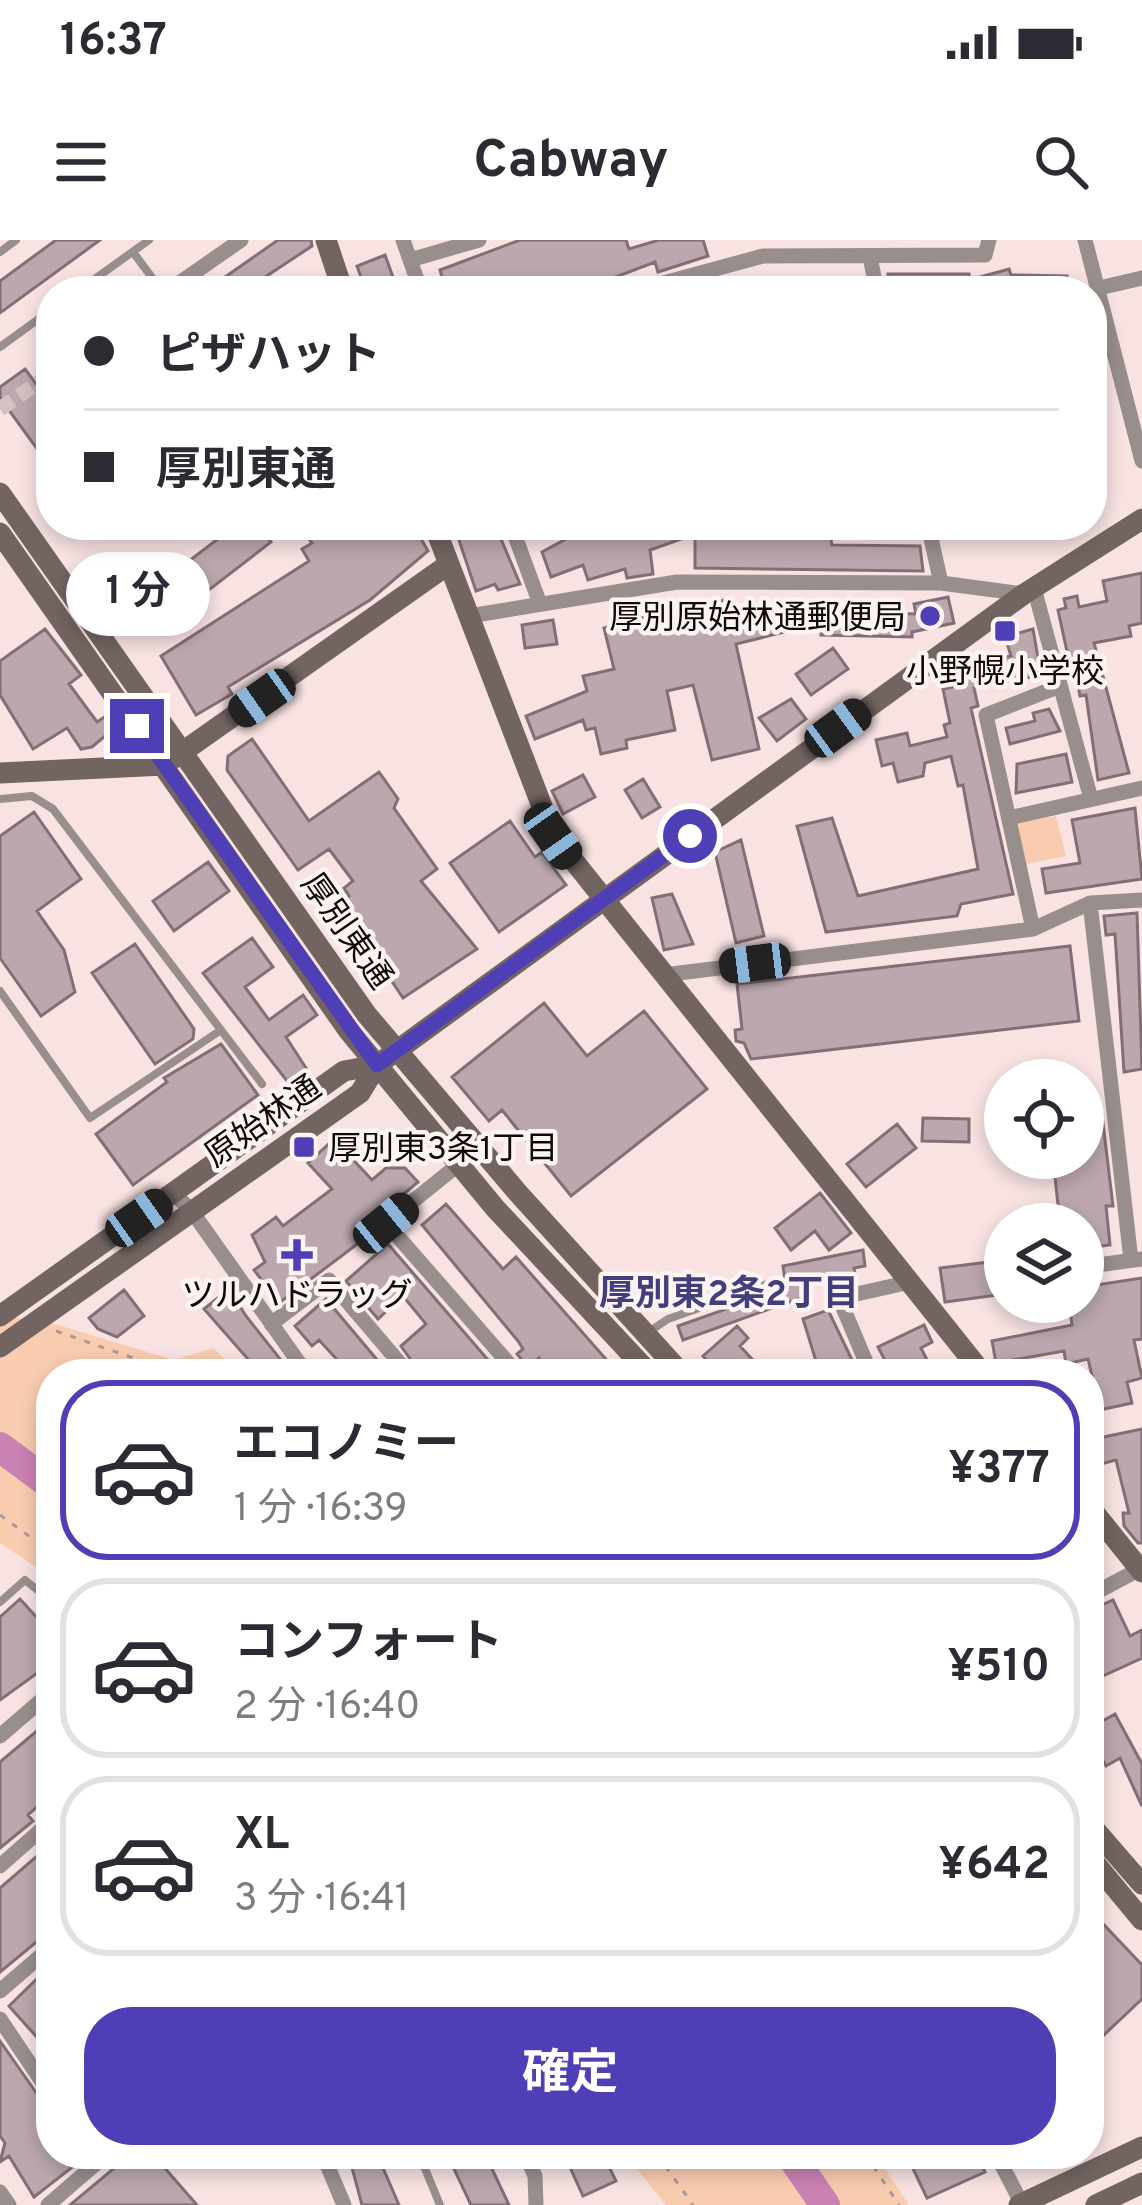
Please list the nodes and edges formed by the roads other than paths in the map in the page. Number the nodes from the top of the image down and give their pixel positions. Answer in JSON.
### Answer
{"nodes":[{"id":1,"x":16,"y":240,"type":"edge"},
{"id":2,"x":149,"y":240,"type":"edge"},
{"id":3,"x":241,"y":240,"type":"edge"},
{"id":4,"x":326,"y":240,"type":"edge"},
{"id":5,"x":403,"y":240,"type":"edge"},
{"id":6,"x":479,"y":240,"type":"edge"},
{"id":7,"x":989,"y":240,"type":"edge"},
{"id":8,"x":1085,"y":240,"type":"edge"},
{"id":9,"x":760,"y":248,"type":"edge"},
{"id":10,"x":0,"y":252,"type":"edge"},
{"id":11,"x":133,"y":252,"type":"junction"},
{"id":12,"x":870,"y":257,"type":"junction"},
{"id":13,"x":410,"y":260,"type":"junction"},
{"id":14,"x":99,"y":276,"type":"edge"},
{"id":15,"x":153,"y":276,"type":"edge"},
{"id":16,"x":187,"y":276,"type":"edge"},
{"id":17,"x":338,"y":276,"type":"edge"},
{"id":18,"x":416,"y":276,"type":"edge"},
{"id":19,"x":708,"y":276,"type":"edge"},
{"id":20,"x":874,"y":276,"type":"edge"},
{"id":21,"x":1096,"y":276,"type":"edge"},
{"id":22,"x":1142,"y":278,"type":"edge"},
{"id":23,"x":1107,"y":286,"type":"edge"},
{"id":24,"x":1107,"y":320,"type":"edge"},
{"id":25,"x":36,"y":321,"type":"edge"},
{"id":26,"x":0,"y":346,"type":"edge"},
{"id":27,"x":1142,"y":461,"type":"edge"},
{"id":28,"x":0,"y":493,"type":"edge"},
{"id":29,"x":1142,"y":519,"type":"edge"},
{"id":30,"x":0,"y":533,"type":"edge"},
{"id":31,"x":440,"y":540,"type":"edge"},
{"id":32,"x":517,"y":540,"type":"edge"},
{"id":33,"x":931,"y":540,"type":"edge"},
{"id":34,"x":449,"y":565,"type":"junction"},
{"id":35,"x":941,"y":583,"type":"junction"},
{"id":36,"x":1029,"y":591,"type":"junction"},
{"id":37,"x":540,"y":604,"type":"junction"},
{"id":38,"x":469,"y":616,"type":"junction"},
{"id":39,"x":1060,"y":686,"type":"junction"},
{"id":40,"x":187,"y":752,"type":"junction"},
{"id":41,"x":164,"y":765,"type":"junction"},
{"id":42,"x":0,"y":773,"type":"edge"},
{"id":43,"x":1142,"y":788,"type":"edge"},
{"id":44,"x":0,"y":799,"type":"edge"},
{"id":45,"x":1091,"y":799,"type":"junction"},
{"id":46,"x":1009,"y":818,"type":"junction"},
{"id":47,"x":602,"y":899,"type":"junction"},
{"id":48,"x":1142,"y":900,"type":"edge"},
{"id":49,"x":1090,"y":903,"type":"junction"},
{"id":50,"x":1033,"y":928,"type":"junction"},
{"id":51,"x":663,"y":975,"type":"junction"},
{"id":52,"x":0,"y":991,"type":"edge"},
{"id":53,"x":221,"y":1030,"type":"junction"},
{"id":54,"x":397,"y":1051,"type":"junction"},
{"id":55,"x":377,"y":1065,"type":"junction"},
{"id":56,"x":262,"y":1084,"type":"dead end"},
{"id":57,"x":459,"y":1164,"type":"junction"},
{"id":58,"x":173,"y":1193,"type":"junction"},
{"id":59,"x":191,"y":1210,"type":"junction"},
{"id":60,"x":1137,"y":1260,"type":"edge"},
{"id":61,"x":1104,"y":1264,"type":"edge"},
{"id":62,"x":910,"y":1282,"type":"junction"},
{"id":63,"x":767,"y":1284,"type":"dead end"},
{"id":64,"x":1,"y":1314,"type":"edge"},
{"id":65,"x":271,"y":1324,"type":"junction"},
{"id":66,"x":21,"y":1332,"type":"junction"},
{"id":67,"x":646,"y":1334,"type":"junction"},
{"id":68,"x":0,"y":1346,"type":"edge"},
{"id":69,"x":296,"y":1359,"type":"edge"},
{"id":70,"x":396,"y":1359,"type":"edge"},
{"id":71,"x":498,"y":1359,"type":"edge"},
{"id":72,"x":636,"y":1359,"type":"edge"},
{"id":73,"x":668,"y":1359,"type":"edge"},
{"id":74,"x":865,"y":1359,"type":"edge"},
{"id":75,"x":971,"y":1359,"type":"edge"},
{"id":76,"x":1104,"y":1526,"type":"edge"},
{"id":77,"x":1141,"y":1571,"type":"edge"},
{"id":78,"x":36,"y":1588,"type":"edge"},
{"id":79,"x":1104,"y":1589,"type":"edge"},
{"id":80,"x":0,"y":1602,"type":"edge"},
{"id":81,"x":36,"y":1705,"type":"edge"},
{"id":82,"x":0,"y":1736,"type":"edge"},
{"id":83,"x":36,"y":1834,"type":"edge"},
{"id":84,"x":1104,"y":1840,"type":"edge"},
{"id":85,"x":0,"y":1866,"type":"edge"},
{"id":86,"x":1104,"y":1874,"type":"edge"},
{"id":87,"x":1142,"y":1884,"type":"edge"},
{"id":88,"x":1142,"y":1920,"type":"edge"},
{"id":89,"x":36,"y":1960,"type":"edge"},
{"id":90,"x":0,"y":1990,"type":"edge"},
{"id":91,"x":0,"y":2019,"type":"edge"},
{"id":92,"x":36,"y":2068,"type":"edge"},
{"id":93,"x":1142,"y":2147,"type":"edge"},
{"id":94,"x":1104,"y":2165,"type":"edge"},
{"id":95,"x":86,"y":2169,"type":"edge"},
{"id":96,"x":329,"y":2169,"type":"edge"},
{"id":97,"x":424,"y":2169,"type":"edge"},
{"id":98,"x":532,"y":2169,"type":"edge"},
{"id":99,"x":1003,"y":2169,"type":"edge"},
{"id":100,"x":1095,"y":2169,"type":"edge"},
{"id":101,"x":1142,"y":2183,"type":"edge"},
{"id":102,"x":0,"y":2192,"type":"edge"},
{"id":103,"x":1020,"y":2204,"type":"edge"},
{"id":104,"x":9,"y":2205,"type":"edge"},
{"id":105,"x":48,"y":2205,"type":"edge"},
{"id":106,"x":344,"y":2205,"type":"edge"},
{"id":107,"x":440,"y":2205,"type":"edge"},
{"id":108,"x":536,"y":2205,"type":"edge"},
{"id":109,"x":1096,"y":2205,"type":"edge"}],
"edges":[{"from":1,"to":10,"type":"lane"},
{"from":2,"to":11,"type":"lane"},
{"from":3,"to":16,"type":"street"},
{"from":4,"to":17,"type":"street"},
{"from":5,"to":13,"type":"street"},
{"from":6,"to":13,"type":"street"},
{"from":7,"to":12,"type":"street"},
{"from":8,"to":21,"type":"street"},
{"from":9,"to":12,"type":"street"},
{"from":9,"to":19,"type":"street"},
{"from":11,"to":14,"type":"lane"},
{"from":11,"to":15,"type":"lane"},
{"from":12,"to":20,"type":"street"},
{"from":13,"to":18,"type":"street"},
{"from":22,"to":23,"type":"street"},
{"from":24,"to":27,"type":"street"},
{"from":25,"to":26,"type":"lane"},
{"from":28,"to":40,"type":"street","name":"厚別東通"},
{"from":29,"to":36,"type":"street","name":"原始林通"},
{"from":30,"to":41,"type":"street","name":"厚別東通"},
{"from":31,"to":34,"type":"street"},
{"from":32,"to":37,"type":"street"},
{"from":33,"to":35,"type":"street"},
{"from":34,"to":38,"type":"street"},
{"from":34,"to":40,"type":"street"},
{"from":35,"to":36,"type":"street"},
{"from":35,"to":37,"type":"street"},
{"from":36,"to":39,"type":"street"},
{"from":36,"to":47,"type":"street","name":"原始林通"},
{"from":37,"to":38,"type":"street"},
{"from":38,"to":47,"type":"street"},
{"from":39,"to":45,"type":"street"},
{"from":39,"to":46,"type":"street"},
{"from":40,"to":41,"type":"street"},
{"from":40,"to":54,"type":"street","name":"厚別東通"},
{"from":41,"to":42,"type":"street"},
{"from":41,"to":55,"type":"street","name":"厚別東通"},
{"from":43,"to":45,"type":"street"},
{"from":44,"to":53,"type":"lane"},
{"from":45,"to":46,"type":"street"},
{"from":46,"to":50,"type":"street"},
{"from":47,"to":51,"type":"street"},
{"from":47,"to":54,"type":"street","name":"原始林通"},
{"from":48,"to":49,"type":"street"},
{"from":49,"to":50,"type":"street"},
{"from":49,"to":60,"type":"street"},
{"from":50,"to":51,"type":"street"},
{"from":51,"to":62,"type":"street"},
{"from":52,"to":53,"type":"lane"},
{"from":53,"to":56,"type":"lane"},
{"from":54,"to":55,"type":"street","name":"原始林通"},
{"from":54,"to":67,"type":"street","name":"厚別東通"},
{"from":55,"to":57,"type":"street","name":"厚別東通"},
{"from":55,"to":58,"type":"street","name":"原始林通"},
{"from":55,"to":59,"type":"street","name":"原始林通"},
{"from":57,"to":71,"type":"street"},
{"from":57,"to":72,"type":"street","name":"厚別東通"},
{"from":58,"to":59,"type":"street"},
{"from":58,"to":64,"type":"street","name":"原始林通"},
{"from":59,"to":65,"type":"street"},
{"from":59,"to":66,"type":"street","name":"原始林通"},
{"from":60,"to":61,"type":"street"},
{"from":62,"to":74,"type":"street"},
{"from":62,"to":75,"type":"street"},
{"from":63,"to":67,"type":"lane"},
{"from":64,"to":66,"type":"street"},
{"from":65,"to":69,"type":"street"},
{"from":65,"to":70,"type":"street"},
{"from":66,"to":68,"type":"street","name":"原始林通"},
{"from":67,"to":73,"type":"street","name":"厚別東通"},
{"from":76,"to":77,"type":"street"},
{"from":77,"to":79,"type":"street"},
{"from":78,"to":80,"type":"lane"},
{"from":81,"to":82,"type":"street"},
{"from":83,"to":85,"type":"street"},
{"from":84,"to":87,"type":"street"},
{"from":86,"to":88,"type":"street"},
{"from":89,"to":90,"type":"street"},
{"from":91,"to":92,"type":"street"},
{"from":93,"to":94,"type":"street"},
{"from":95,"to":105,"type":"street"},
{"from":96,"to":106,"type":"street"},
{"from":97,"to":107,"type":"lane"},
{"from":98,"to":108,"type":"street"},
{"from":99,"to":103,"type":"street"},
{"from":100,"to":103,"type":"street"},
{"from":101,"to":109,"type":"street"},
{"from":102,"to":104,"type":"street"}]}
